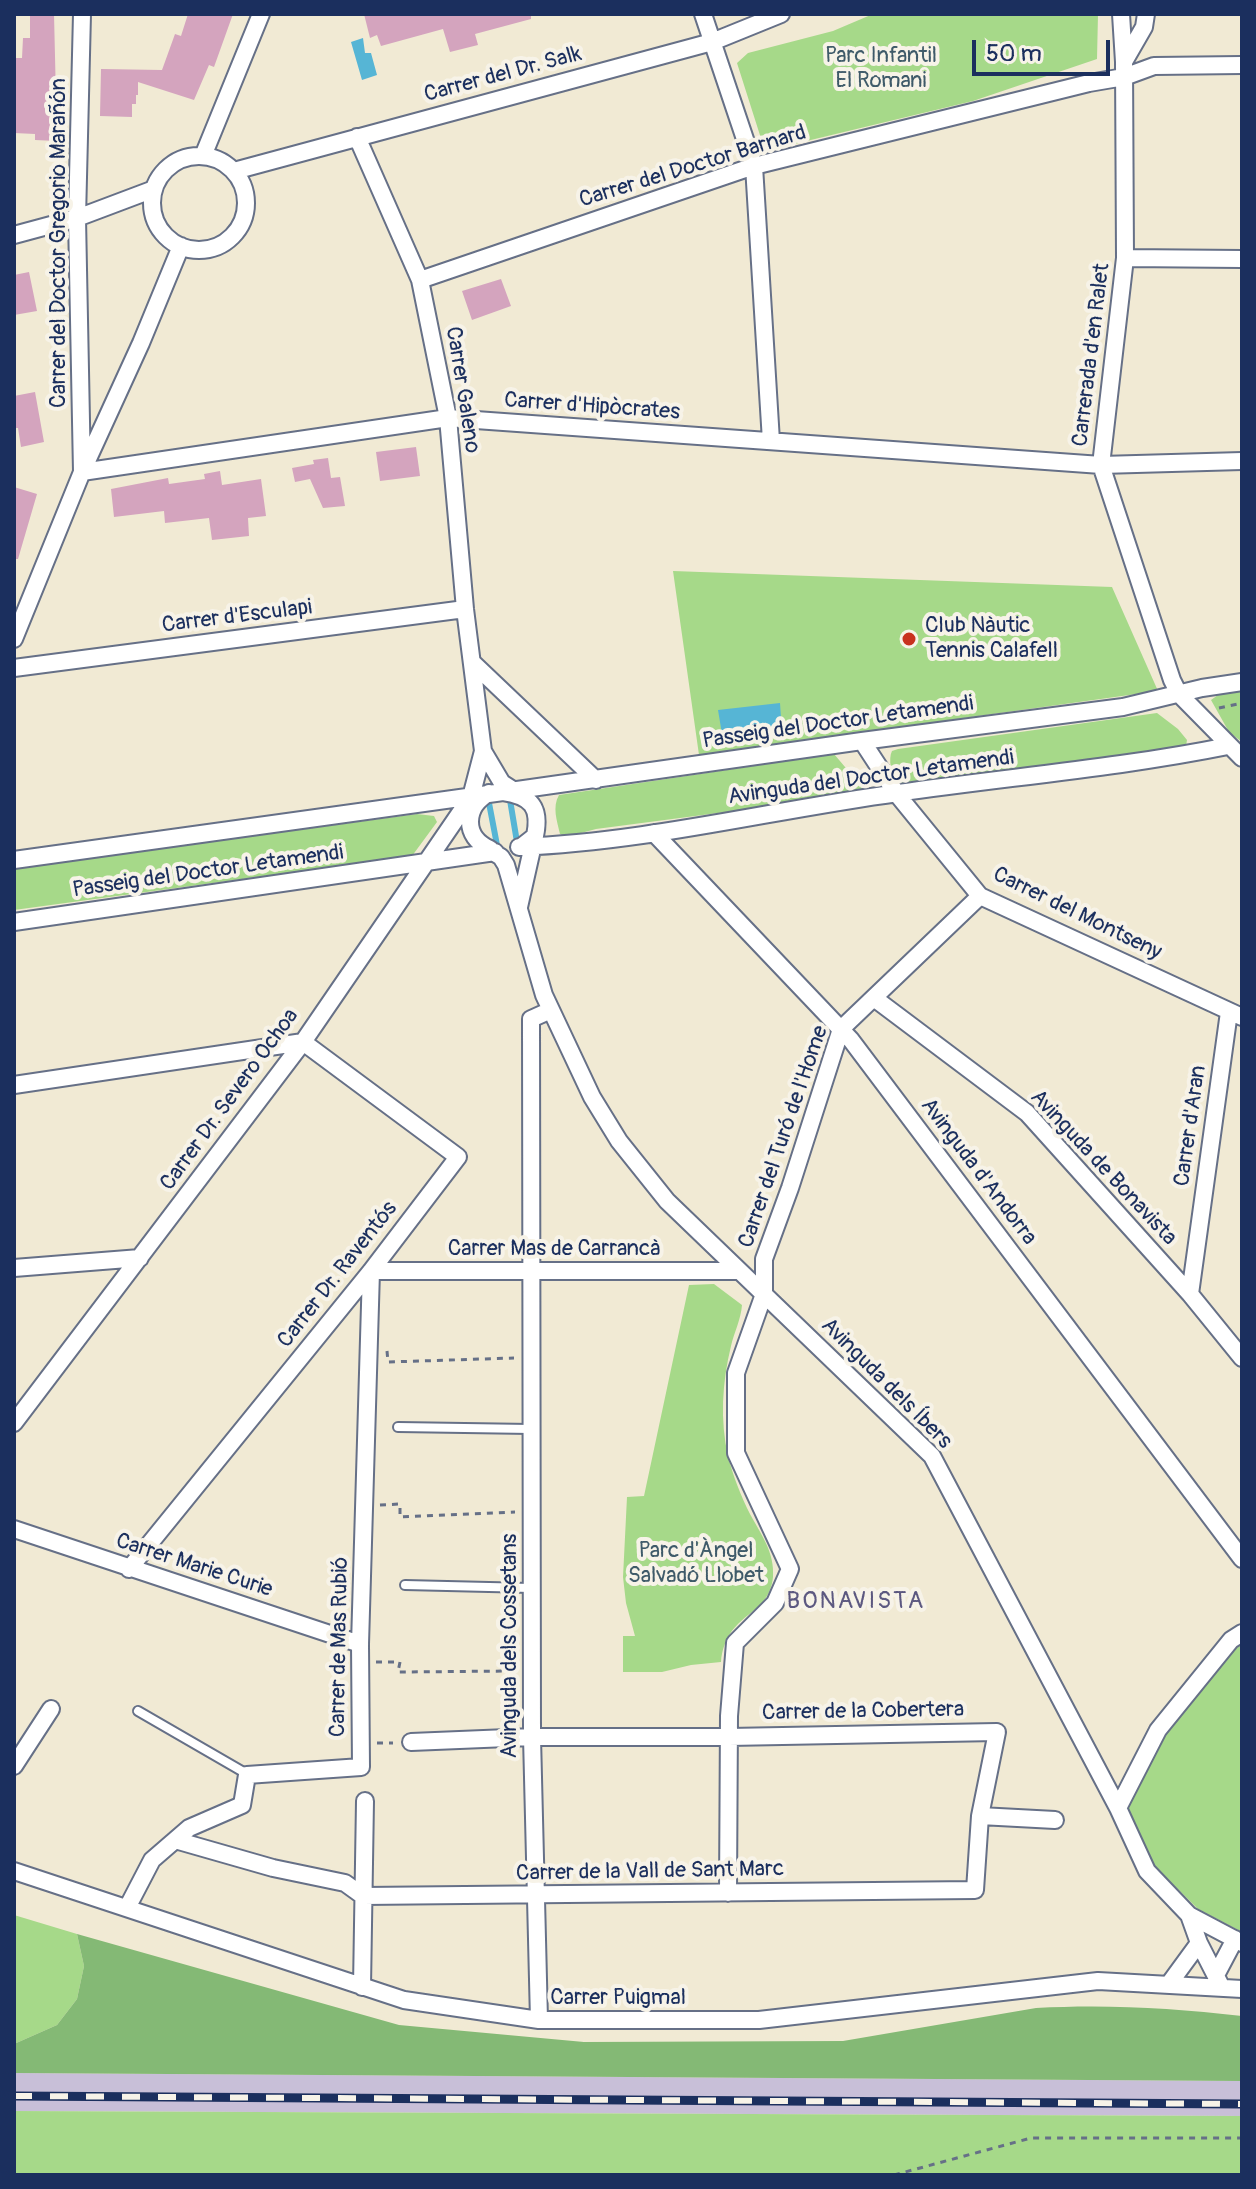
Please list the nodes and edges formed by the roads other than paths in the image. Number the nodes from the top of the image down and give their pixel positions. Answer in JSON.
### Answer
{"nodes":[{"id":1,"x":82,"y":14,"type":"edge"},
{"id":2,"x":261,"y":14,"type":"edge"},
{"id":3,"x":703,"y":14,"type":"edge"},
{"id":4,"x":781,"y":14,"type":"edge"},
{"id":5,"x":1121,"y":14,"type":"edge"},
{"id":6,"x":1146,"y":14,"type":"edge"},
{"id":7,"x":712,"y":42,"type":"junction"},
{"id":8,"x":1242,"y":65,"type":"edge"},
{"id":9,"x":1124,"y":70,"type":"junction"},
{"id":10,"x":357,"y":137,"type":"junction"},
{"id":11,"x":203,"y":156,"type":"junction"},
{"id":12,"x":754,"y":166,"type":"junction"},
{"id":13,"x":234,"y":171,"type":"junction"},
{"id":14,"x":154,"y":189,"type":"junction"},
{"id":15,"x":77,"y":218,"type":"junction"},
{"id":16,"x":14,"y":235,"type":"edge"},
{"id":17,"x":181,"y":246,"type":"junction"},
{"id":18,"x":1125,"y":258,"type":"junction"},
{"id":19,"x":1242,"y":259,"type":"edge"},
{"id":20,"x":420,"y":280,"type":"junction"},
{"id":21,"x":448,"y":418,"type":"junction"},
{"id":22,"x":771,"y":441,"type":"junction"},
{"id":23,"x":1242,"y":461,"type":"edge"},
{"id":24,"x":1101,"y":465,"type":"junction"},
{"id":25,"x":82,"y":472,"type":"junction"},
{"id":26,"x":465,"y":609,"type":"junction"},
{"id":27,"x":14,"y":639,"type":"edge"},
{"id":28,"x":473,"y":663,"type":"junction"},
{"id":29,"x":14,"y":668,"type":"edge"},
{"id":30,"x":1242,"y":682,"type":"edge"},
{"id":31,"x":1179,"y":694,"type":"junction"},
{"id":32,"x":862,"y":741,"type":"junction"},
{"id":33,"x":1228,"y":746,"type":"junction"},
{"id":34,"x":483,"y":751,"type":"junction"},
{"id":35,"x":1242,"y":758,"type":"edge"},
{"id":36,"x":596,"y":780,"type":"junction"},
{"id":37,"x":506,"y":792,"type":"junction"},
{"id":38,"x":896,"y":793,"type":"junction"},
{"id":39,"x":471,"y":797,"type":"junction"},
{"id":40,"x":469,"y":819,"type":"junction"},
{"id":41,"x":654,"y":833,"type":"junction"},
{"id":42,"x":510,"y":846,"type":"junction"},
{"id":43,"x":14,"y":860,"type":"edge"},
{"id":44,"x":423,"y":864,"type":"junction"},
{"id":45,"x":980,"y":896,"type":"junction"},
{"id":46,"x":518,"y":913,"type":"junction"},
{"id":47,"x":14,"y":922,"type":"edge"},
{"id":48,"x":874,"y":998,"type":"junction"},
{"id":49,"x":551,"y":1010,"type":"junction"},
{"id":50,"x":1235,"y":1014,"type":"edge"},
{"id":51,"x":841,"y":1029,"type":"junction"},
{"id":52,"x":303,"y":1042,"type":"junction"},
{"id":53,"x":14,"y":1085,"type":"edge"},
{"id":54,"x":140,"y":1258,"type":"junction"},
{"id":55,"x":14,"y":1268,"type":"edge"},
{"id":56,"x":371,"y":1271,"type":"junction"},
{"id":57,"x":531,"y":1271,"type":"junction"},
{"id":58,"x":737,"y":1271,"type":"junction"},
{"id":59,"x":764,"y":1294,"type":"junction"},
{"id":60,"x":1190,"y":1294,"type":"junction"},
{"id":61,"x":1242,"y":1358,"type":"edge"},
{"id":62,"x":14,"y":1423,"type":"edge"},
{"id":63,"x":398,"y":1427,"type":"dead end"},
{"id":64,"x":531,"y":1429,"type":"junction"},
{"id":65,"x":14,"y":1529,"type":"edge"},
{"id":66,"x":1242,"y":1559,"type":"edge"},
{"id":67,"x":129,"y":1569,"type":"junction"},
{"id":68,"x":405,"y":1585,"type":"dead end"},
{"id":69,"x":531,"y":1588,"type":"junction"},
{"id":70,"x":1242,"y":1633,"type":"edge"},
{"id":71,"x":360,"y":1644,"type":"junction"},
{"id":72,"x":51,"y":1709,"type":"dead end"},
{"id":73,"x":138,"y":1711,"type":"dead end"},
{"id":74,"x":997,"y":1732,"type":"joint"},
{"id":75,"x":532,"y":1737,"type":"junction"},
{"id":76,"x":729,"y":1737,"type":"junction"},
{"id":77,"x":411,"y":1742,"type":"road end"},
{"id":78,"x":14,"y":1766,"type":"edge"},
{"id":79,"x":247,"y":1775,"type":"junction"},
{"id":80,"x":365,"y":1801,"type":"dead end"},
{"id":81,"x":1118,"y":1808,"type":"junction"},
{"id":82,"x":980,"y":1816,"type":"junction"},
{"id":83,"x":1055,"y":1820,"type":"dead end"},
{"id":84,"x":175,"y":1840,"type":"junction"},
{"id":85,"x":14,"y":1871,"type":"edge"},
{"id":86,"x":728,"y":1893,"type":"junction"},
{"id":87,"x":535,"y":1895,"type":"junction"},
{"id":88,"x":363,"y":1896,"type":"junction"},
{"id":89,"x":127,"y":1908,"type":"junction"},
{"id":90,"x":1189,"y":1915,"type":"junction"},
{"id":91,"x":1238,"y":1941,"type":"edge"},
{"id":92,"x":1199,"y":1943,"type":"junction"},
{"id":93,"x":1219,"y":1981,"type":"junction"},
{"id":94,"x":1169,"y":1984,"type":"junction"},
{"id":95,"x":362,"y":1987,"type":"junction"},
{"id":96,"x":1242,"y":1989,"type":"edge"},
{"id":97,"x":539,"y":2020,"type":"junction"}],
"edges":[{"from":1,"to":15,"type":"street","name":"Carrer del Doctor Gregorio Marañón"},
{"from":2,"to":11,"type":"street"},
{"from":3,"to":7,"type":"street"},
{"from":4,"to":7,"type":"street","name":"Carrer del Dr. Salk"},
{"from":5,"to":9,"type":"street","name":"Carrerada d'en Ralet"},
{"from":6,"to":9,"type":"street"},
{"from":7,"to":10,"type":"street","name":"Carrer del Dr. Salk"},
{"from":7,"to":12,"type":"street"},
{"from":8,"to":9,"type":"street","name":"Carrer del Doctor Barnard"},
{"from":9,"to":12,"type":"street","name":"Carrer del Doctor Barnard"},
{"from":9,"to":18,"type":"street","name":"Carrerada d'en Ralet"},
{"from":10,"to":13,"type":"street","name":"Carrer del Dr. Salk"},
{"from":10,"to":20,"type":"street","name":"Carrer Galeno"},
{"from":11,"to":13,"type":"street"},
{"from":11,"to":14,"type":"street"},
{"from":12,"to":20,"type":"street","name":"Carrer del Doctor Barnard"},
{"from":12,"to":22,"type":"street"},
{"from":13,"to":17,"type":"street"},
{"from":14,"to":15,"type":"street"},
{"from":14,"to":17,"type":"street"},
{"from":15,"to":16,"type":"street"},
{"from":15,"to":25,"type":"street","name":"Carrer del Doctor Gregorio Marañón"},
{"from":17,"to":25,"type":"street"},
{"from":18,"to":19,"type":"street"},
{"from":18,"to":24,"type":"street","name":"Carrerada d'en Ralet"},
{"from":20,"to":21,"type":"street","name":"Carrer Galeno"},
{"from":21,"to":22,"type":"street","name":"Carrer d'Hipòcrates"},
{"from":21,"to":25,"type":"street","name":"Carrer d'Hipòcrates"},
{"from":21,"to":26,"type":"street","name":"Carrer Galeno"},
{"from":22,"to":24,"type":"street","name":"Carrer d'Hipòcrates"},
{"from":23,"to":24,"type":"street","name":"Carrer d'Hipòcrates"},
{"from":24,"to":31,"type":"street","name":"Carrerada d'en Ralet"},
{"from":25,"to":27,"type":"street"},
{"from":26,"to":28,"type":"street","name":"Carrer Galeno"},
{"from":26,"to":29,"type":"street","name":"Carrer d'Esculapi"},
{"from":28,"to":34,"type":"street","name":"Carrer Galeno"},
{"from":28,"to":36,"type":"street"},
{"from":30,"to":31,"type":"street","name":"Passeig del Doctor Letamendi"},
{"from":31,"to":32,"type":"street","name":"Passeig del Doctor Letamendi"},
{"from":31,"to":33,"type":"street","name":"Carrerada d'en Ralet"},
{"from":32,"to":36,"type":"street","name":"Passeig del Doctor Letamendi"},
{"from":32,"to":38,"type":"street","name":"Carrer del Montseny"},
{"from":33,"to":35,"type":"street","name":"Carrerada d'en Ralet"},
{"from":33,"to":38,"type":"street","name":"Avinguda del Doctor Letamendi"},
{"from":34,"to":37,"type":"street","name":"Carrer Galeno"},
{"from":34,"to":39,"type":"street","name":"Carrer Galeno"},
{"from":36,"to":37,"type":"street","name":"Passeig del Doctor Letamendi"},
{"from":37,"to":39,"type":"street","name":"Passeig del Doctor Letamendi"},
{"from":37,"to":40,"type":"street"},
{"from":37,"to":42,"type":"street"},
{"from":38,"to":41,"type":"street","name":"Avinguda del Doctor Letamendi"},
{"from":38,"to":45,"type":"street","name":"Carrer del Montseny"},
{"from":39,"to":40,"type":"street","name":"Carrer Galeno"},
{"from":39,"to":43,"type":"street","name":"Passeig del Doctor Letamendi"},
{"from":39,"to":44,"type":"street","name":"Carrer Dr. Severo Ochoa"},
{"from":40,"to":42,"type":"street"},
{"from":41,"to":42,"type":"street","name":"Avinguda del Doctor Letamendi"},
{"from":41,"to":51,"type":"street","name":"Avinguda d'Andorra"},
{"from":42,"to":44,"type":"street","name":"Passeig del Doctor Letamendi"},
{"from":42,"to":46,"type":"street"},
{"from":42,"to":46,"type":"street","name":"Avinguda dels Íbers"},
{"from":44,"to":47,"type":"street","name":"Passeig del Doctor Letamendi"},
{"from":44,"to":52,"type":"street","name":"Carrer Dr. Severo Ochoa"},
{"from":45,"to":48,"type":"street","name":"Carrer del Turó de l'Home"},
{"from":45,"to":50,"type":"street","name":"Carrer del Montseny"},
{"from":46,"to":49,"type":"street","name":"Avinguda dels Íbers"},
{"from":48,"to":51,"type":"street","name":"Carrer del Turó de l'Home"},
{"from":48,"to":60,"type":"street","name":"Avinguda de Bonavista"},
{"from":49,"to":57,"type":"street","name":"Avinguda dels Cossetans"},
{"from":49,"to":58,"type":"street","name":"Avinguda dels Íbers"},
{"from":50,"to":60,"type":"street","name":"Carrer d'Aran"},
{"from":51,"to":59,"type":"street","name":"Carrer del Turó de l'Home"},
{"from":51,"to":66,"type":"street","name":"Avinguda d'Andorra"},
{"from":52,"to":53,"type":"street"},
{"from":52,"to":54,"type":"street","name":"Carrer Dr. Severo Ochoa"},
{"from":52,"to":56,"type":"street","name":"Carrer Dr. Raventós"},
{"from":54,"to":55,"type":"street"},
{"from":54,"to":62,"type":"street","name":"Carrer Dr. Severo Ochoa"},
{"from":56,"to":57,"type":"street","name":"Carrer Mas de Carrancà"},
{"from":56,"to":67,"type":"street","name":"Carrer Dr. Raventós"},
{"from":56,"to":71,"type":"street","name":"Carrer de Mas Rubió"},
{"from":57,"to":58,"type":"street","name":"Carrer Mas de Carrancà"},
{"from":57,"to":64,"type":"street","name":"Avinguda dels Cossetans"},
{"from":58,"to":59,"type":"street","name":"Avinguda dels Íbers"},
{"from":59,"to":76,"type":"street","name":"Carrer del Turó de l'Home"},
{"from":59,"to":81,"type":"street","name":"Avinguda dels Íbers"},
{"from":60,"to":61,"type":"street","name":"Avinguda de Bonavista"},
{"from":63,"to":64,"type":"lane"},
{"from":64,"to":69,"type":"street","name":"Avinguda dels Cossetans"},
{"from":65,"to":67,"type":"street","name":"Carrer Marie Curie"},
{"from":67,"to":71,"type":"street","name":"Carrer Marie Curie"},
{"from":68,"to":69,"type":"lane"},
{"from":69,"to":75,"type":"street","name":"Avinguda dels Cossetans"},
{"from":70,"to":81,"type":"street"},
{"from":71,"to":79,"type":"street","name":"Carrer de Mas Rubió"},
{"from":72,"to":78,"type":"street"},
{"from":73,"to":79,"type":"lane"},
{"from":74,"to":76,"type":"street","name":"Carrer de la Cobertera"},
{"from":74,"to":82,"type":"street","name":"Carrer de la Vall de Sant Marc"},
{"from":75,"to":76,"type":"street","name":"Carrer de la Cobertera"},
{"from":75,"to":77,"type":"street","name":"Carrer de la Cobertera"},
{"from":75,"to":87,"type":"street","name":"Avinguda dels Cossetans"},
{"from":76,"to":86,"type":"street","name":"Carrer del Turó de l'Home"},
{"from":79,"to":84,"type":"street"},
{"from":80,"to":88,"type":"street"},
{"from":81,"to":90,"type":"street","name":"Avinguda dels Íbers"},
{"from":82,"to":83,"type":"street"},
{"from":82,"to":86,"type":"street","name":"Carrer de la Vall de Sant Marc"},
{"from":84,"to":88,"type":"street","name":"Carrer de la Vall de Sant Marc"},
{"from":84,"to":89,"type":"street"},
{"from":85,"to":89,"type":"street","name":"Carrer Puigmal"},
{"from":86,"to":87,"type":"street","name":"Carrer de la Vall de Sant Marc"},
{"from":87,"to":88,"type":"street","name":"Carrer de la Vall de Sant Marc"},
{"from":87,"to":97,"type":"street","name":"Avinguda dels Cossetans"},
{"from":88,"to":95,"type":"street"},
{"from":89,"to":95,"type":"street","name":"Carrer Puigmal"},
{"from":90,"to":91,"type":"street","name":"Avinguda dels Íbers"},
{"from":90,"to":92,"type":"street","name":"Avinguda dels Íbers"},
{"from":91,"to":93,"type":"street","name":"Avinguda dels Íbers"},
{"from":92,"to":93,"type":"street","name":"Avinguda dels Íbers"},
{"from":92,"to":94,"type":"street"},
{"from":93,"to":94,"type":"street","name":"Carrer Puigmal"},
{"from":93,"to":96,"type":"street","name":"Carrer Puigmal"},
{"from":94,"to":97,"type":"street","name":"Carrer Puigmal"},
{"from":95,"to":97,"type":"street","name":"Carrer Puigmal"}]}
